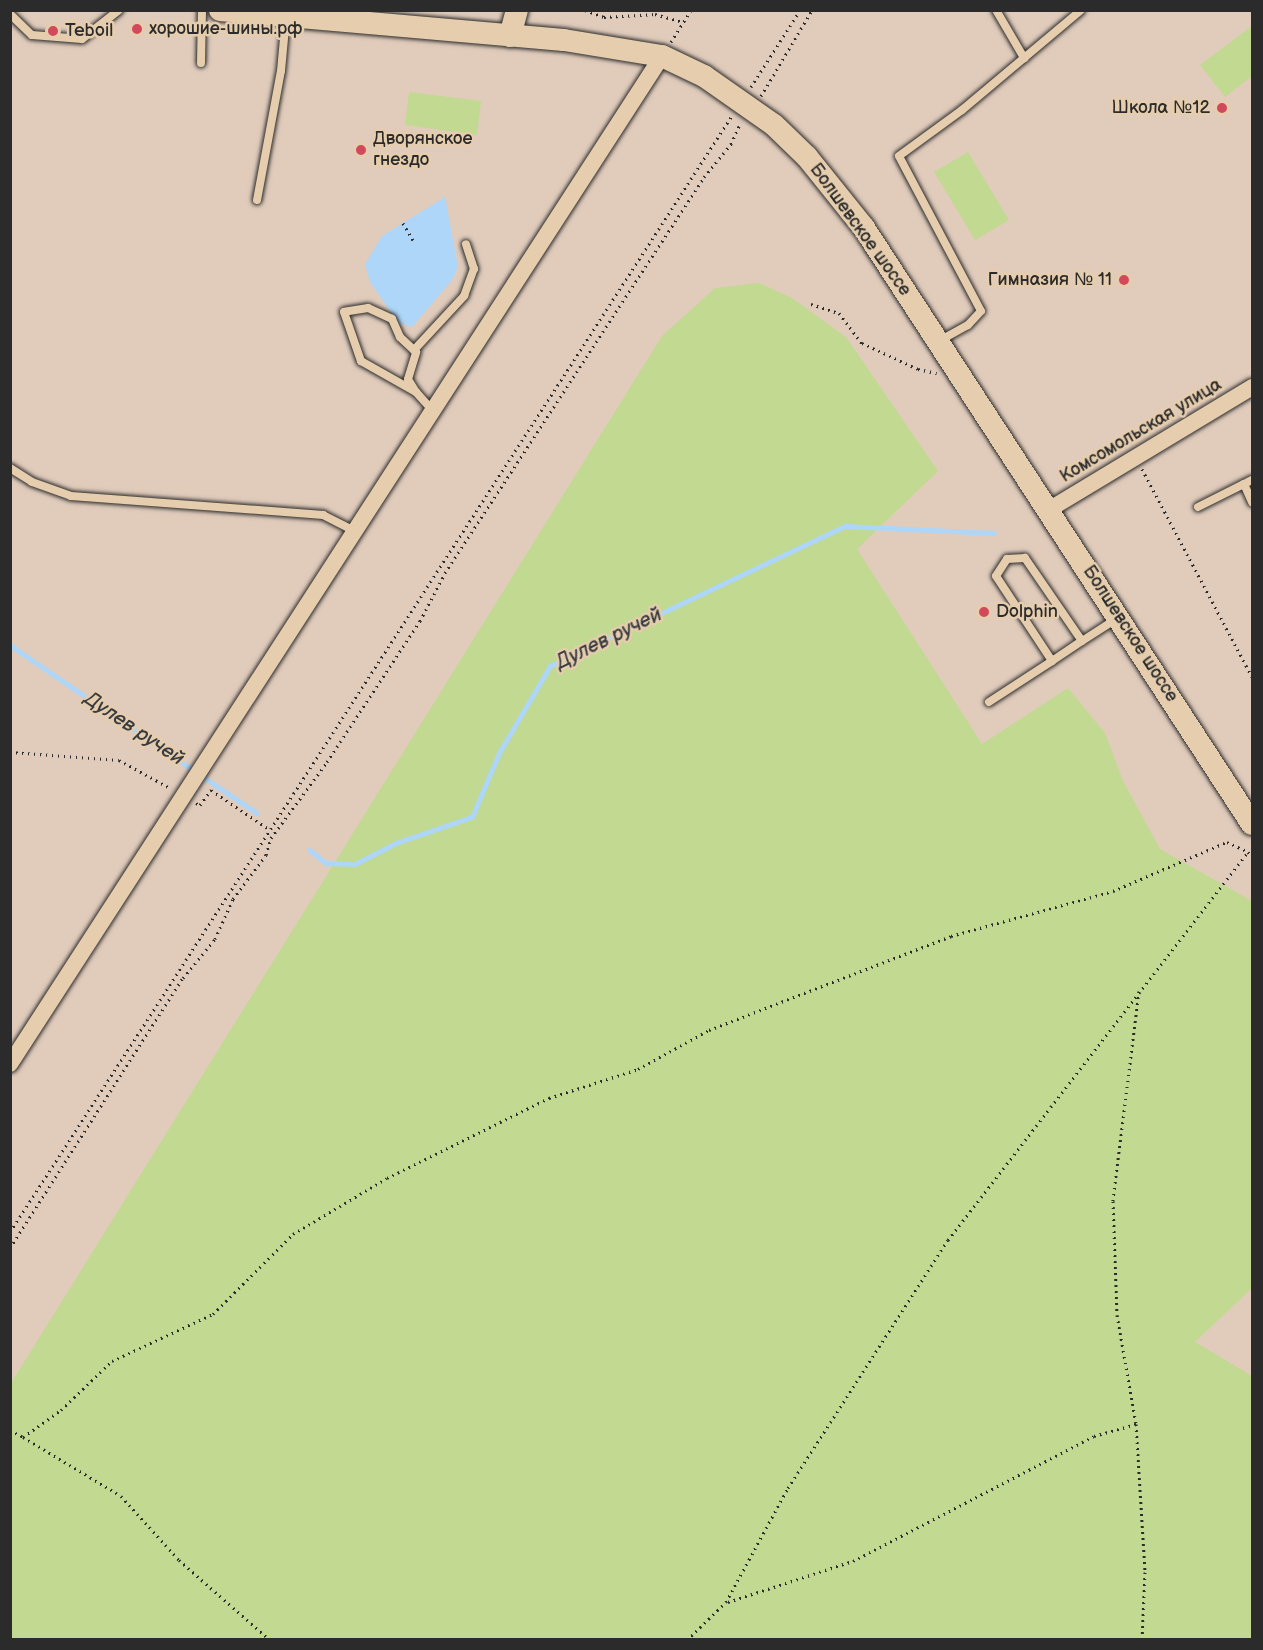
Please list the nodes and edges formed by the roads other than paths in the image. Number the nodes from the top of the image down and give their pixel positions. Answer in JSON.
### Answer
{"nodes":[{"id":1,"x":119,"y":10,"type":"edge"},
{"id":2,"x":202,"y":10,"type":"edge"},
{"id":3,"x":220,"y":10,"type":"edge"},
{"id":4,"x":517,"y":10,"type":"edge"},
{"id":5,"x":996,"y":10,"type":"edge"},
{"id":6,"x":1081,"y":10,"type":"edge"},
{"id":7,"x":10,"y":14,"type":"edge"},
{"id":8,"x":286,"y":16,"type":"junction"},
{"id":9,"x":376,"y":18,"type":"edge"},
{"id":10,"x":510,"y":36,"type":"junction"},
{"id":11,"x":663,"y":54,"type":"junction"},
{"id":12,"x":1024,"y":58,"type":"junction"},
{"id":13,"x":201,"y":63,"type":"dead end"},
{"id":14,"x":257,"y":201,"type":"dead end"},
{"id":15,"x":466,"y":244,"type":"dead end"},
{"id":16,"x":939,"y":341,"type":"junction"},
{"id":17,"x":414,"y":350,"type":"junction"},
{"id":18,"x":1252,"y":387,"type":"edge"},
{"id":19,"x":416,"y":392,"type":"junction"},
{"id":20,"x":432,"y":410,"type":"junction"},
{"id":21,"x":10,"y":468,"type":"edge"},
{"id":22,"x":1252,"y":480,"type":"edge"},
{"id":23,"x":1244,"y":484,"type":"junction"},
{"id":24,"x":1252,"y":502,"type":"edge"},
{"id":25,"x":1198,"y":507,"type":"dead end"},
{"id":26,"x":1050,"y":509,"type":"junction"},
{"id":27,"x":353,"y":530,"type":"junction"},
{"id":28,"x":1119,"y":617,"type":"junction"},
{"id":29,"x":1082,"y":641,"type":"junction"},
{"id":30,"x":1052,"y":661,"type":"junction"},
{"id":31,"x":989,"y":702,"type":"dead end"},
{"id":32,"x":1250,"y":814,"type":"edge"},
{"id":33,"x":10,"y":1064,"type":"edge"}],
"edges":[{"from":1,"to":7,"type":"lane"},
{"from":2,"to":13,"type":"lane"},
{"from":3,"to":8,"type":"main road","name":"Болшевское шоссе"},
{"from":4,"to":10,"type":"main road"},
{"from":5,"to":12,"type":"lane"},
{"from":6,"to":12,"type":"lane"},
{"from":8,"to":9,"type":"main road","name":"Болшевское шоссе"},
{"from":8,"to":14,"type":"lane"},
{"from":9,"to":10,"type":"main road","name":"Болшевское шоссе"},
{"from":10,"to":11,"type":"main road","name":"Болшевское шоссе"},
{"from":11,"to":16,"type":"main road","name":"Болшевское шоссе"},
{"from":11,"to":20,"type":"street"},
{"from":12,"to":16,"type":"lane"},
{"from":15,"to":17,"type":"lane"},
{"from":16,"to":26,"type":"main road","name":"Болшевское шоссе"},
{"from":17,"to":19,"type":"lane"},
{"from":17,"to":19,"type":"lane"},
{"from":18,"to":26,"type":"street","name":"Комсомольская улица"},
{"from":19,"to":20,"type":"lane"},
{"from":20,"to":27,"type":"street"},
{"from":21,"to":27,"type":"lane"},
{"from":22,"to":23,"type":"lane"},
{"from":23,"to":24,"type":"lane"},
{"from":23,"to":25,"type":"lane"},
{"from":26,"to":28,"type":"main road","name":"Болшевское шоссе"},
{"from":27,"to":33,"type":"street"},
{"from":28,"to":29,"type":"lane"},
{"from":28,"to":32,"type":"main road","name":"Болшевское шоссе"},
{"from":29,"to":30,"type":"lane"},
{"from":29,"to":30,"type":"lane"},
{"from":30,"to":31,"type":"lane"}]}
